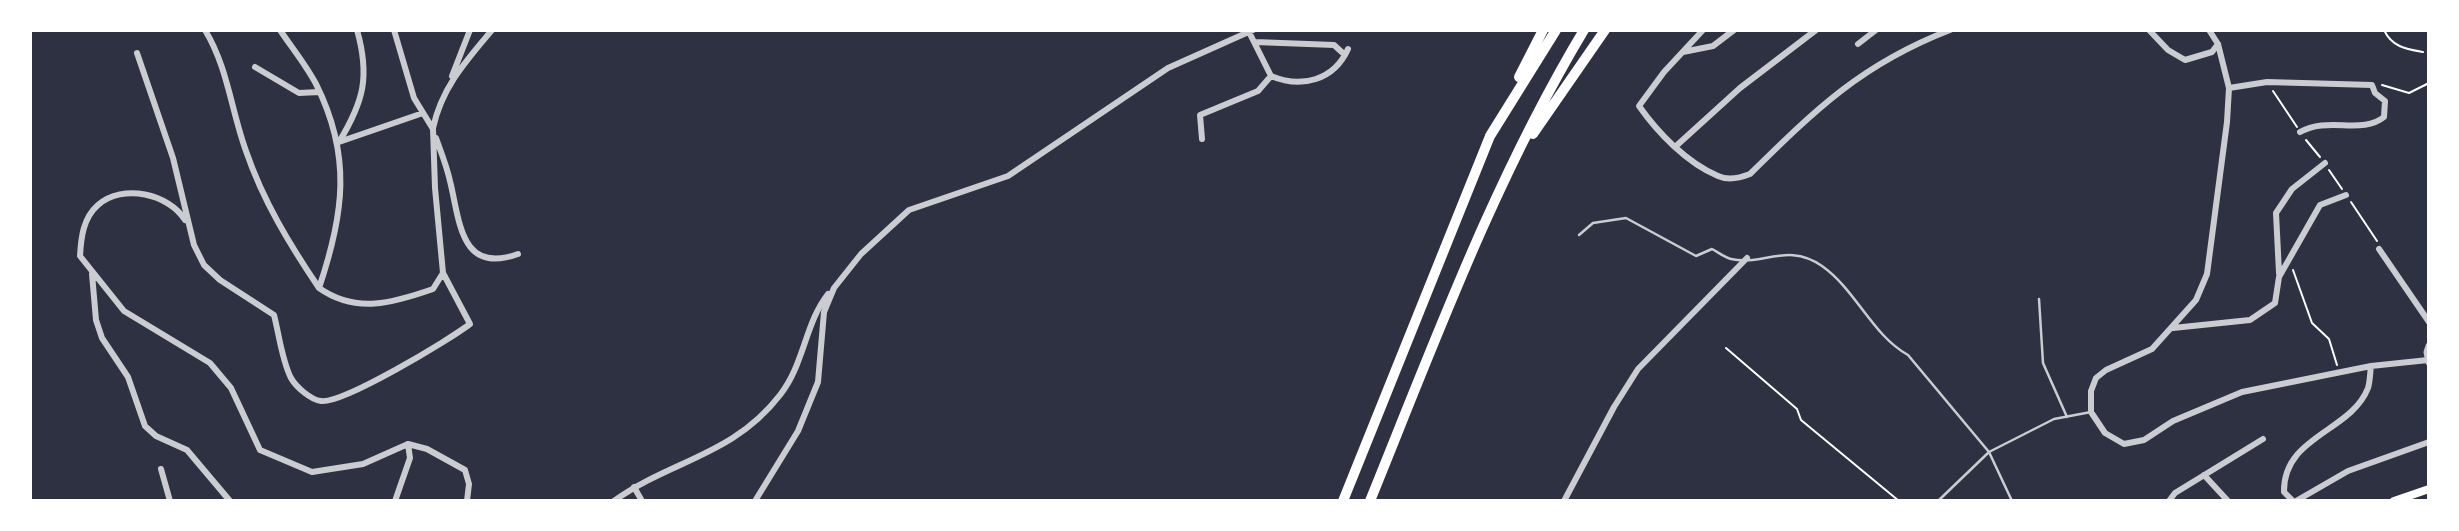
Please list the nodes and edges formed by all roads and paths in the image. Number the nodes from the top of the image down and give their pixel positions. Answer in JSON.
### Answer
{"nodes":[{"id":1,"x":205,"y":30,"type":"edge"},
{"id":2,"x":280,"y":30,"type":"edge"},
{"id":3,"x":358,"y":30,"type":"edge"},
{"id":4,"x":394,"y":30,"type":"edge"},
{"id":5,"x":470,"y":30,"type":"edge"},
{"id":6,"x":492,"y":30,"type":"edge"},
{"id":7,"x":1543,"y":30,"type":"edge"},
{"id":8,"x":1556,"y":30,"type":"edge"},
{"id":9,"x":1584,"y":30,"type":"edge"},
{"id":10,"x":1605,"y":30,"type":"edge"},
{"id":11,"x":1703,"y":30,"type":"edge"},
{"id":12,"x":1734,"y":30,"type":"edge"},
{"id":13,"x":1816,"y":30,"type":"edge"},
{"id":14,"x":1876,"y":30,"type":"edge"},
{"id":15,"x":1950,"y":30,"type":"edge"},
{"id":16,"x":2149,"y":30,"type":"edge"},
{"id":17,"x":2209,"y":30,"type":"edge"},
{"id":18,"x":2384,"y":30,"type":"edge"},
{"id":19,"x":1250,"y":31,"type":"edge"},
{"id":20,"x":1255,"y":42,"type":"junction"},
{"id":21,"x":1858,"y":44,"type":"dead end"},
{"id":22,"x":2218,"y":44,"type":"junction"},
{"id":23,"x":1683,"y":52,"type":"junction"},
{"id":24,"x":137,"y":53,"type":"dead end"},
{"id":25,"x":2428,"y":53,"type":"edge"},
{"id":26,"x":255,"y":67,"type":"dead end"},
{"id":27,"x":1271,"y":76,"type":"junction"},
{"id":28,"x":450,"y":81,"type":"junction"},
{"id":29,"x":2429,"y":83,"type":"edge"},
{"id":30,"x":2372,"y":85,"type":"junction"},
{"id":31,"x":2382,"y":85,"type":"joint"},
{"id":32,"x":2229,"y":88,"type":"junction"},
{"id":33,"x":319,"y":92,"type":"junction"},
{"id":34,"x":423,"y":113,"type":"junction"},
{"id":35,"x":433,"y":129,"type":"junction"},
{"id":36,"x":2300,"y":132,"type":"dead end"},
{"id":37,"x":1490,"y":136,"type":"junction"},
{"id":38,"x":1202,"y":139,"type":"dead end"},
{"id":39,"x":339,"y":142,"type":"junction"},
{"id":40,"x":1675,"y":147,"type":"junction"},
{"id":41,"x":1515,"y":159,"type":"junction"},
{"id":42,"x":2325,"y":163,"type":"dead end"},
{"id":43,"x":2346,"y":195,"type":"dead end"},
{"id":44,"x":190,"y":227,"type":"junction"},
{"id":45,"x":1579,"y":235,"type":"dead end"},
{"id":46,"x":2379,"y":249,"type":"dead end"},
{"id":47,"x":518,"y":254,"type":"dead end"},
{"id":48,"x":1747,"y":258,"type":"junction"},
{"id":49,"x":2289,"y":258,"type":"junction"},
{"id":50,"x":92,"y":272,"type":"junction"},
{"id":51,"x":443,"y":273,"type":"junction"},
{"id":52,"x":2279,"y":277,"type":"junction"},
{"id":53,"x":319,"y":288,"type":"junction"},
{"id":54,"x":834,"y":288,"type":"junction"},
{"id":55,"x":2039,"y":299,"type":"dead end"},
{"id":56,"x":2429,"y":321,"type":"edge"},
{"id":57,"x":2173,"y":328,"type":"junction"},
{"id":58,"x":2429,"y":346,"type":"edge"},
{"id":59,"x":1726,"y":348,"type":"dead end"},
{"id":60,"x":2429,"y":361,"type":"edge"},
{"id":61,"x":2371,"y":366,"type":"junction"},
{"id":62,"x":2334,"y":375,"type":"junction"},
{"id":63,"x":2091,"y":412,"type":"junction"},
{"id":64,"x":2067,"y":417,"type":"junction"},
{"id":65,"x":2263,"y":439,"type":"dead end"},
{"id":66,"x":2429,"y":442,"type":"edge"},
{"id":67,"x":408,"y":444,"type":"junction"},
{"id":68,"x":1989,"y":452,"type":"junction"},
{"id":69,"x":161,"y":469,"type":"dead end"},
{"id":70,"x":2204,"y":475,"type":"junction"},
{"id":71,"x":634,"y":486,"type":"junction"},
{"id":72,"x":2429,"y":489,"type":"edge"},
{"id":73,"x":170,"y":501,"type":"edge"},
{"id":74,"x":230,"y":501,"type":"edge"},
{"id":75,"x":396,"y":501,"type":"edge"},
{"id":76,"x":467,"y":501,"type":"edge"},
{"id":77,"x":614,"y":501,"type":"edge"},
{"id":78,"x":642,"y":501,"type":"edge"},
{"id":79,"x":755,"y":501,"type":"edge"},
{"id":80,"x":1343,"y":501,"type":"edge"},
{"id":81,"x":1370,"y":501,"type":"edge"},
{"id":82,"x":1564,"y":501,"type":"edge"},
{"id":83,"x":1899,"y":501,"type":"edge"},
{"id":84,"x":1938,"y":501,"type":"edge"},
{"id":85,"x":2012,"y":501,"type":"edge"},
{"id":86,"x":2169,"y":501,"type":"edge"},
{"id":87,"x":2228,"y":501,"type":"edge"},
{"id":88,"x":2294,"y":501,"type":"edge"},
{"id":89,"x":2394,"y":501,"type":"edge"}],
"edges":[{"from":1,"to":53,"type":"street"},
{"from":2,"to":33,"type":"street"},
{"from":3,"to":39,"type":"street"},
{"from":4,"to":34,"type":"street"},
{"from":5,"to":28,"type":"street"},
{"from":6,"to":28,"type":"street"},
{"from":7,"to":37,"type":"highway"},
{"from":8,"to":37,"type":"highway"},
{"from":9,"to":41,"type":"highway"},
{"from":10,"to":41,"type":"highway"},
{"from":11,"to":23,"type":"street"},
{"from":12,"to":23,"type":"street"},
{"from":13,"to":40,"type":"street"},
{"from":14,"to":21,"type":"street"},
{"from":15,"to":40,"type":"street"},
{"from":16,"to":22,"type":"street"},
{"from":17,"to":22,"type":"street"},
{"from":18,"to":25,"type":"path"},
{"from":19,"to":20,"type":"street"},
{"from":19,"to":54,"type":"street"},
{"from":20,"to":27,"type":"street"},
{"from":20,"to":27,"type":"street"},
{"from":22,"to":32,"type":"street"},
{"from":23,"to":40,"type":"street"},
{"from":24,"to":44,"type":"street"},
{"from":26,"to":33,"type":"street"},
{"from":27,"to":38,"type":"street"},
{"from":28,"to":35,"type":"street"},
{"from":29,"to":31,"type":"path"},
{"from":30,"to":31,"type":"street"},
{"from":30,"to":32,"type":"street"},
{"from":30,"to":36,"type":"street"},
{"from":32,"to":57,"type":"street"},
{"from":33,"to":39,"type":"street"},
{"from":34,"to":35,"type":"street"},
{"from":34,"to":39,"type":"street"},
{"from":35,"to":47,"type":"street"},
{"from":35,"to":51,"type":"street"},
{"from":37,"to":80,"type":"highway"},
{"from":39,"to":53,"type":"street"},
{"from":41,"to":81,"type":"highway"},
{"from":42,"to":52,"type":"street"},
{"from":43,"to":49,"type":"street"},
{"from":44,"to":50,"type":"street"},
{"from":44,"to":51,"type":"street"},
{"from":45,"to":48,"type":"lane"},
{"from":46,"to":56,"type":"street"},
{"from":48,"to":68,"type":"lane"},
{"from":48,"to":82,"type":"street"},
{"from":49,"to":52,"type":"street"},
{"from":49,"to":62,"type":"path"},
{"from":50,"to":67,"type":"street"},
{"from":50,"to":74,"type":"street"},
{"from":51,"to":53,"type":"street"},
{"from":52,"to":57,"type":"street"},
{"from":54,"to":71,"type":"street"},
{"from":54,"to":79,"type":"street"},
{"from":55,"to":64,"type":"lane"},
{"from":57,"to":63,"type":"street"},
{"from":58,"to":60,"type":"street"},
{"from":59,"to":83,"type":"path"},
{"from":60,"to":61,"type":"street"},
{"from":61,"to":62,"type":"street"},
{"from":61,"to":88,"type":"street"},
{"from":62,"to":63,"type":"street"},
{"from":63,"to":64,"type":"lane"},
{"from":64,"to":68,"type":"lane"},
{"from":65,"to":70,"type":"street"},
{"from":66,"to":88,"type":"street"},
{"from":67,"to":75,"type":"street"},
{"from":67,"to":76,"type":"street"},
{"from":68,"to":84,"type":"lane"},
{"from":68,"to":85,"type":"lane"},
{"from":69,"to":73,"type":"street"},
{"from":70,"to":86,"type":"street"},
{"from":70,"to":87,"type":"street"},
{"from":71,"to":77,"type":"street"},
{"from":71,"to":78,"type":"street"},
{"from":72,"to":89,"type":"main road"}]}
